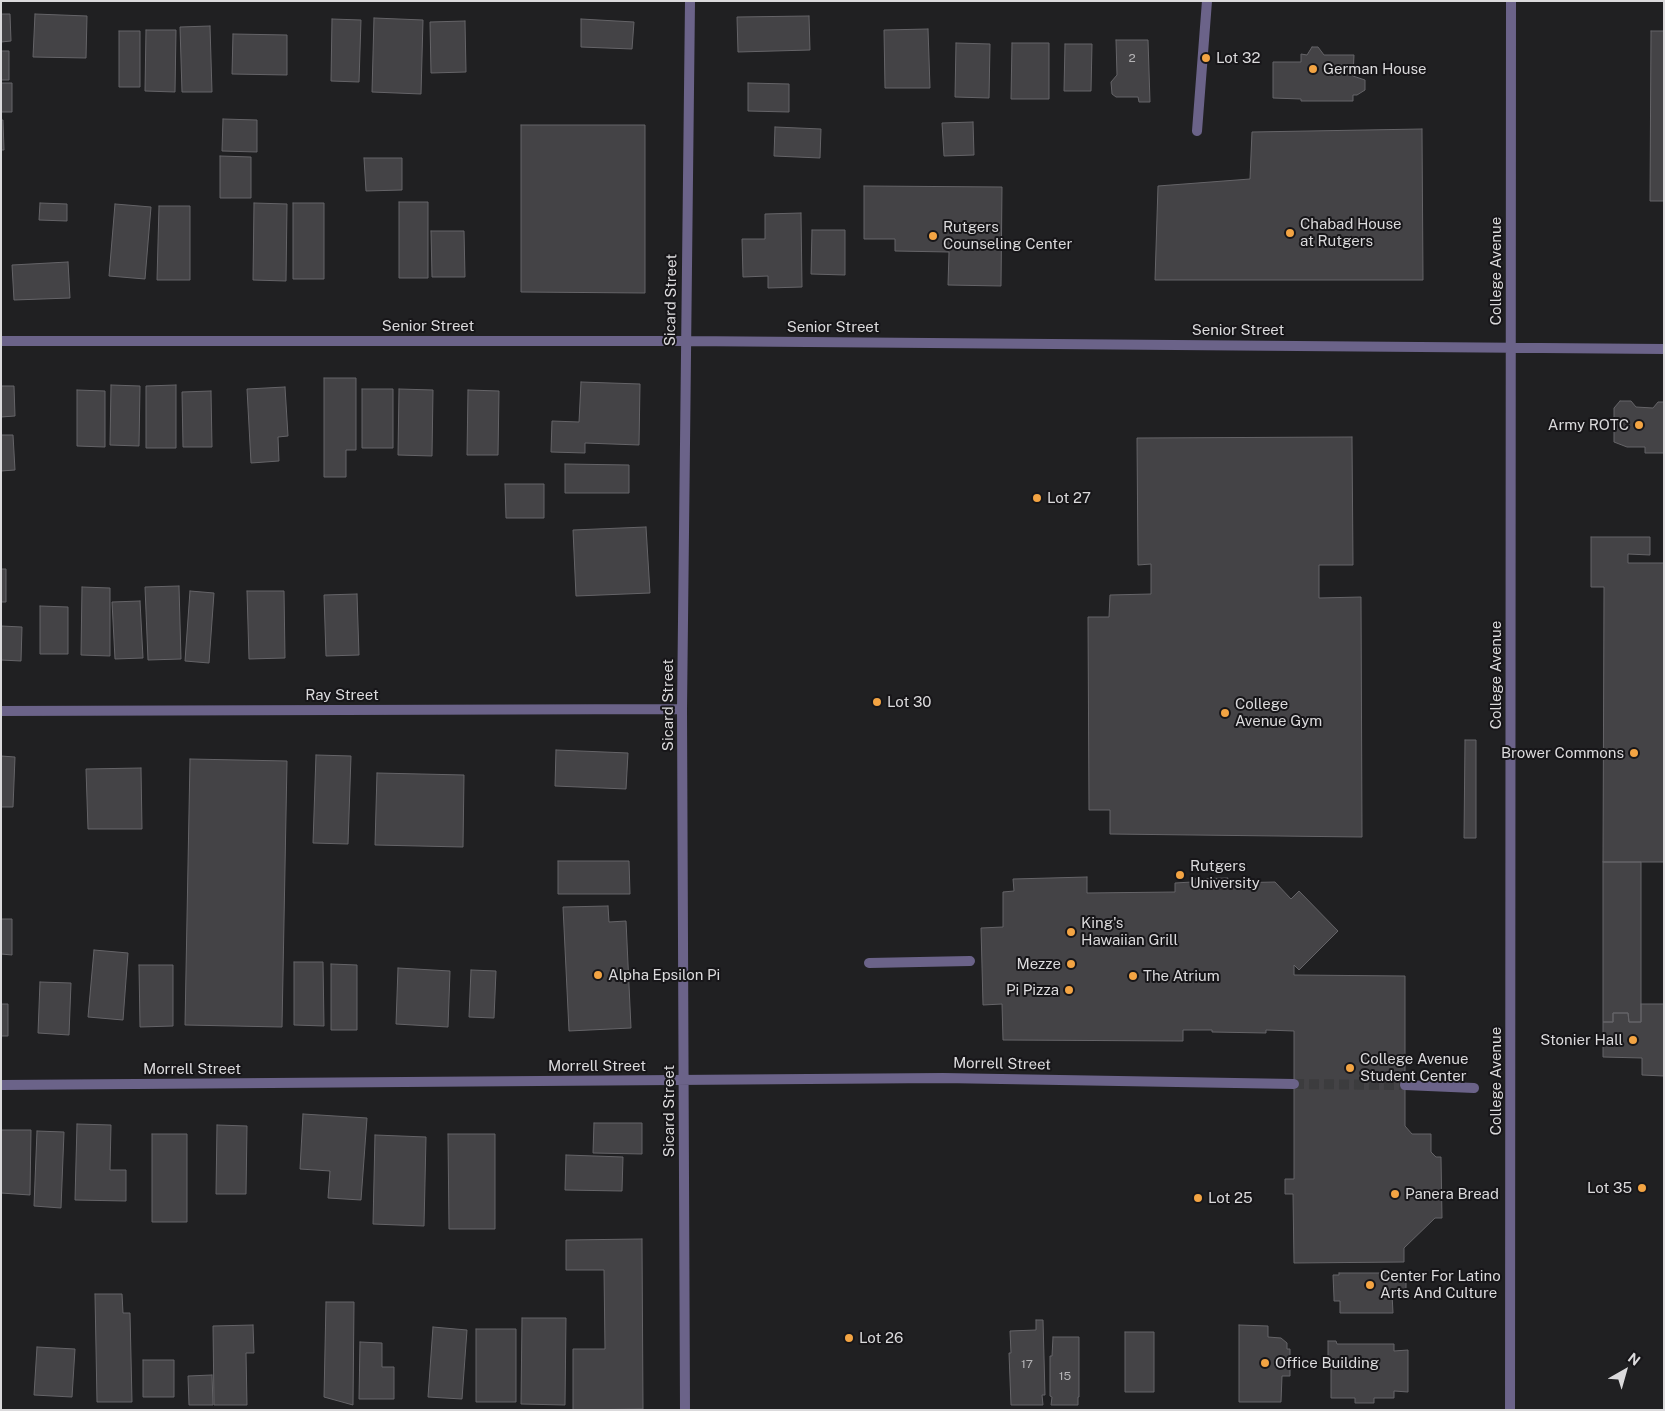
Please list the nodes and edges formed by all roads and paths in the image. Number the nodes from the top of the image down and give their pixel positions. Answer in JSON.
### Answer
{"nodes":[{"id":1,"x":690,"y":1,"type":"edge"},
{"id":2,"x":1207,"y":1,"type":"edge"},
{"id":3,"x":1511,"y":1,"type":"edge"},
{"id":4,"x":1197,"y":131,"type":"dead end"},
{"id":5,"x":1,"y":341,"type":"edge"},
{"id":6,"x":685,"y":341,"type":"junction"},
{"id":7,"x":1511,"y":347,"type":"junction"},
{"id":8,"x":1664,"y":349,"type":"edge"},
{"id":9,"x":682,"y":710,"type":"junction"},
{"id":10,"x":1,"y":712,"type":"edge"},
{"id":11,"x":970,"y":961,"type":"dead end"},
{"id":12,"x":869,"y":963,"type":"dead end"},
{"id":13,"x":684,"y":1081,"type":"junction"},
{"id":14,"x":1294,"y":1084,"type":"tunnel mouth"},
{"id":15,"x":1,"y":1085,"type":"edge"},
{"id":16,"x":1405,"y":1085,"type":"tunnel mouth"},
{"id":17,"x":1474,"y":1088,"type":"dead end"},
{"id":18,"x":685,"y":1410,"type":"edge"},
{"id":19,"x":1510,"y":1410,"type":"edge"}],
"edges":[{"from":1,"to":6,"type":"street","name":"Sicard Street"},
{"from":2,"to":4,"type":"street"},
{"from":3,"to":7,"type":"street","name":"College Avenue"},
{"from":5,"to":6,"type":"street","name":"Senior Street"},
{"from":6,"to":7,"type":"street","name":"Senior Street"},
{"from":6,"to":9,"type":"street","name":"Sicard Street"},
{"from":7,"to":8,"type":"street","name":"Senior Street"},
{"from":7,"to":19,"type":"street","name":"College Avenue"},
{"from":9,"to":10,"type":"street","name":"Ray Street"},
{"from":9,"to":13,"type":"street","name":"Sicard Street"},
{"from":11,"to":12,"type":"street"},
{"from":13,"to":14,"type":"street","name":"Morrell Street"},
{"from":13,"to":15,"type":"street","name":"Morrell Street"},
{"from":13,"to":18,"type":"street","name":"Sicard Street"},
{"from":16,"to":17,"type":"street"}]}
